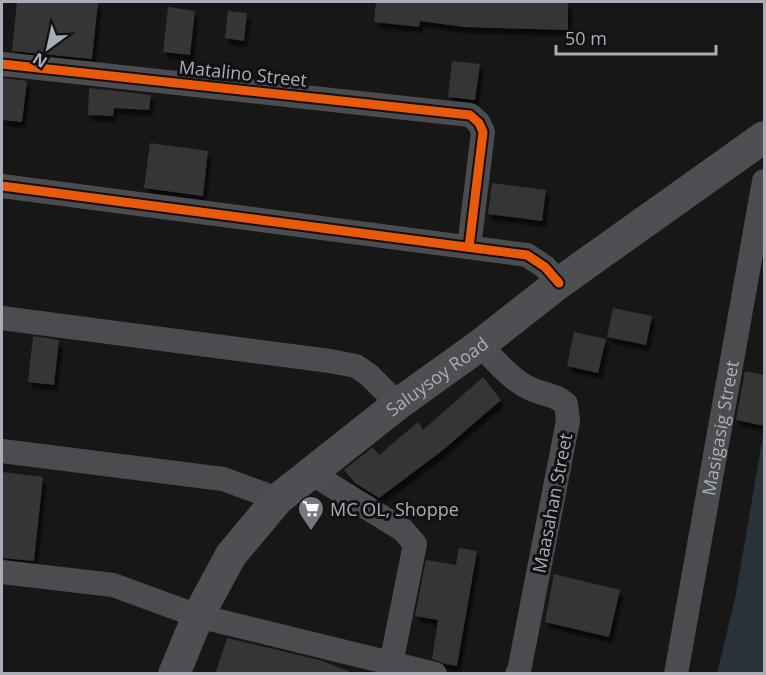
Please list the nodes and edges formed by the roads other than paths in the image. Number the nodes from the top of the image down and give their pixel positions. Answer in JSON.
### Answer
{"nodes":[{"id":1,"x":2,"y":64,"type":"edge"},
{"id":2,"x":765,"y":137,"type":"edge"},
{"id":3,"x":765,"y":181,"type":"edge"},
{"id":4,"x":2,"y":186,"type":"edge"},
{"id":5,"x":469,"y":247,"type":"junction"},
{"id":6,"x":560,"y":283,"type":"junction"},
{"id":7,"x":2,"y":318,"type":"edge"},
{"id":8,"x":480,"y":345,"type":"junction"},
{"id":9,"x":398,"y":404,"type":"junction"},
{"id":10,"x":2,"y":451,"type":"edge"},
{"id":11,"x":311,"y":473,"type":"junction"},
{"id":12,"x":278,"y":499,"type":"junction"},
{"id":13,"x":2,"y":572,"type":"edge"},
{"id":14,"x":198,"y":615,"type":"junction"},
{"id":15,"x":390,"y":664,"type":"junction"},
{"id":16,"x":518,"y":672,"type":"edge"},
{"id":17,"x":174,"y":674,"type":"edge"},
{"id":18,"x":435,"y":674,"type":"edge"},
{"id":19,"x":676,"y":674,"type":"edge"}],
"edges":[{"from":1,"to":5,"type":"street","name":"Matalino Street"},
{"from":2,"to":6,"type":"main road","name":"Saluysoy Road"},
{"from":3,"to":19,"type":"street","name":"Masigasig Street"},
{"from":4,"to":5,"type":"street"},
{"from":5,"to":6,"type":"street"},
{"from":6,"to":8,"type":"main road","name":"Saluysoy Road"},
{"from":7,"to":9,"type":"street"},
{"from":8,"to":9,"type":"main road","name":"Saluysoy Road"},
{"from":8,"to":16,"type":"street","name":"Maasahan Street"},
{"from":9,"to":11,"type":"main road","name":"Saluysoy Road"},
{"from":10,"to":12,"type":"street"},
{"from":11,"to":12,"type":"main road","name":"Saluysoy Road"},
{"from":11,"to":15,"type":"street"},
{"from":12,"to":14,"type":"main road","name":"Saluysoy Road"},
{"from":13,"to":14,"type":"street"},
{"from":14,"to":15,"type":"street"},
{"from":14,"to":17,"type":"main road","name":"Saluysoy Road"},
{"from":15,"to":18,"type":"street"}]}
